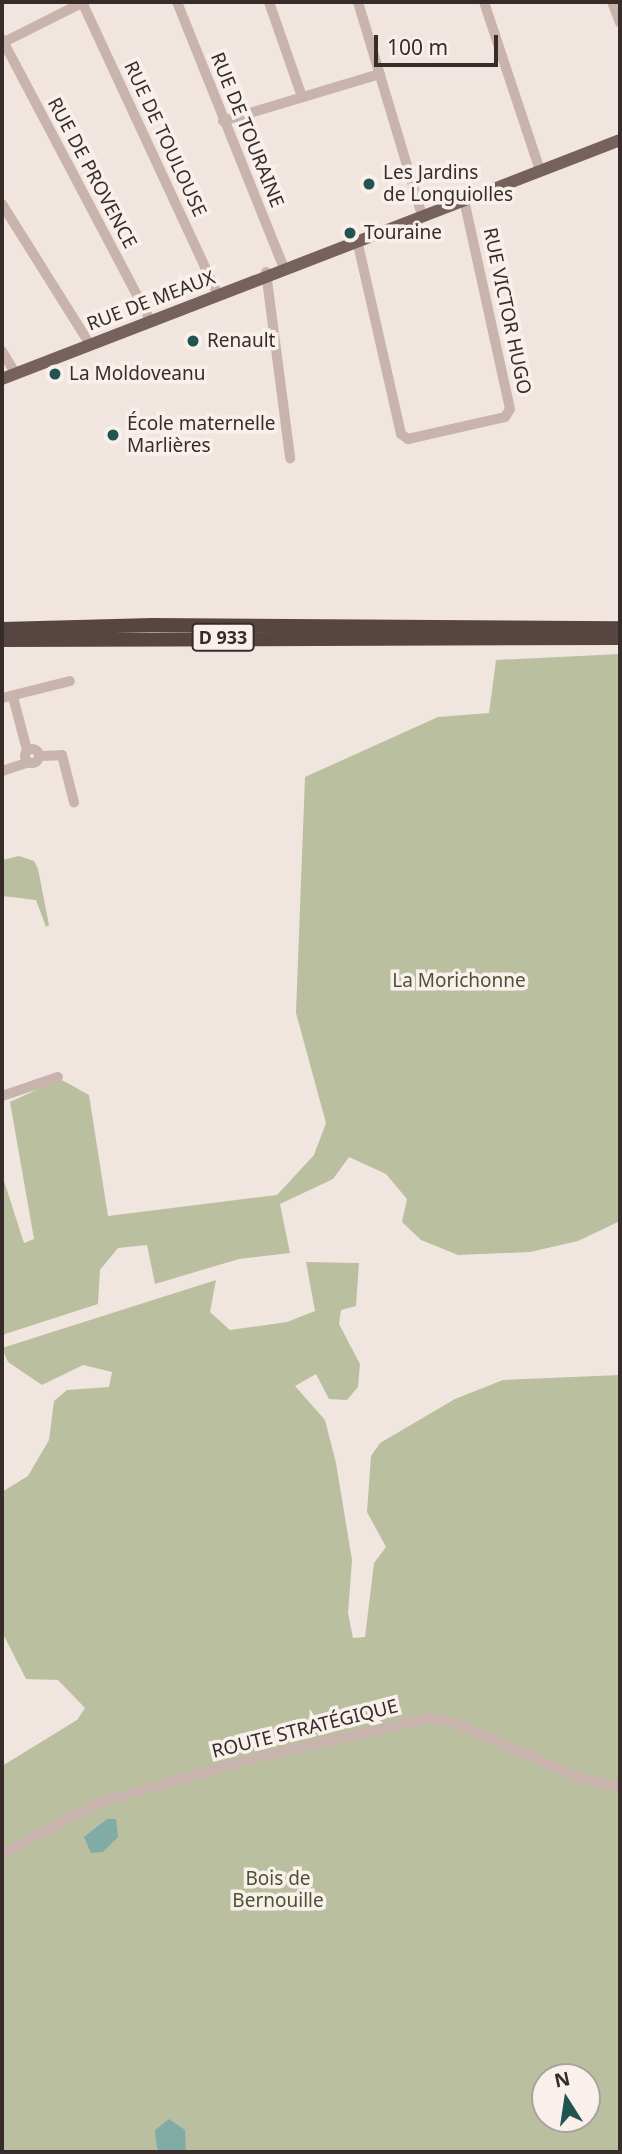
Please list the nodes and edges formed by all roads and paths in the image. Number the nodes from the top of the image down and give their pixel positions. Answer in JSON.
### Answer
{"nodes":[{"id":1,"x":83,"y":2,"type":"edge"},
{"id":2,"x":177,"y":2,"type":"edge"},
{"id":3,"x":269,"y":2,"type":"edge"},
{"id":4,"x":358,"y":2,"type":"edge"},
{"id":5,"x":484,"y":2,"type":"edge"},
{"id":6,"x":612,"y":2,"type":"edge"},
{"id":7,"x":620,"y":23,"type":"edge"},
{"id":8,"x":2,"y":42,"type":"edge"},
{"id":9,"x":380,"y":74,"type":"junction"},
{"id":10,"x":302,"y":97,"type":"junction"},
{"id":11,"x":223,"y":121,"type":"junction"},
{"id":12,"x":620,"y":139,"type":"edge"},
{"id":13,"x":540,"y":170,"type":"junction"},
{"id":14,"x":464,"y":199,"type":"junction"},
{"id":15,"x":2,"y":204,"type":"edge"},
{"id":16,"x":422,"y":215,"type":"junction"},
{"id":17,"x":357,"y":240,"type":"junction"},
{"id":18,"x":284,"y":268,"type":"junction"},
{"id":19,"x":267,"y":274,"type":"junction"},
{"id":20,"x":216,"y":290,"type":"junction"},
{"id":21,"x":150,"y":319,"type":"junction"},
{"id":22,"x":86,"y":338,"type":"junction"},
{"id":23,"x":2,"y":351,"type":"edge"},
{"id":24,"x":10,"y":371,"type":"edge"},
{"id":25,"x":2,"y":379,"type":"edge"},
{"id":26,"x":290,"y":458,"type":"dead end"},
{"id":27,"x":620,"y":628,"type":"edge"},
{"id":28,"x":2,"y":629,"type":"edge"},
{"id":29,"x":620,"y":638,"type":"edge"},
{"id":30,"x":2,"y":640,"type":"edge"},
{"id":31,"x":70,"y":681,"type":"dead end"},
{"id":32,"x":13,"y":697,"type":"junction"},
{"id":33,"x":2,"y":698,"type":"edge"},
{"id":34,"x":27,"y":750,"type":"junction"},
{"id":35,"x":39,"y":756,"type":"junction"},
{"id":36,"x":29,"y":762,"type":"junction"},
{"id":37,"x":2,"y":771,"type":"edge"},
{"id":38,"x":74,"y":802,"type":"dead end"},
{"id":39,"x":58,"y":1077,"type":"dead end"},
{"id":40,"x":2,"y":1096,"type":"edge"},
{"id":41,"x":620,"y":1787,"type":"edge"},
{"id":42,"x":2,"y":1854,"type":"edge"}],
"edges":[{"from":1,"to":8,"type":"street"},
{"from":1,"to":20,"type":"street","name":"RUE DE TOULOUSE"},
{"from":2,"to":11,"type":"street","name":"RUE DE TOURAINE"},
{"from":3,"to":10,"type":"street"},
{"from":4,"to":9,"type":"street"},
{"from":5,"to":13,"type":"street"},
{"from":6,"to":7,"type":"street"},
{"from":8,"to":21,"type":"street","name":"RUE DE PROVENCE"},
{"from":9,"to":10,"type":"street"},
{"from":9,"to":16,"type":"street"},
{"from":10,"to":11,"type":"street"},
{"from":11,"to":18,"type":"street","name":"RUE DE TOURAINE"},
{"from":12,"to":13,"type":"main road","name":"RUE DE MEAUX"},
{"from":13,"to":14,"type":"main road","name":"RUE DE MEAUX"},
{"from":14,"to":16,"type":"main road","name":"RUE DE MEAUX"},
{"from":14,"to":17,"type":"street","name":"RUE VICTOR HUGO"},
{"from":15,"to":22,"type":"street"},
{"from":16,"to":17,"type":"main road","name":"RUE DE MEAUX"},
{"from":17,"to":18,"type":"main road","name":"RUE DE MEAUX"},
{"from":18,"to":19,"type":"main road","name":"RUE DE MEAUX"},
{"from":19,"to":20,"type":"main road","name":"RUE DE MEAUX"},
{"from":19,"to":21,"type":"main road","name":"RUE DE MEAUX"},
{"from":19,"to":26,"type":"street"},
{"from":20,"to":21,"type":"main road","name":"RUE DE MEAUX"},
{"from":21,"to":22,"type":"main road","name":"RUE DE MEAUX"},
{"from":21,"to":24,"type":"main road","name":"RUE DE MEAUX"},
{"from":22,"to":24,"type":"main road","name":"RUE DE MEAUX"},
{"from":23,"to":24,"type":"street"},
{"from":24,"to":25,"type":"main road","name":"RUE DE MEAUX"},
{"from":27,"to":28,"type":"highway","number":"D 933"},
{"from":29,"to":30,"type":"highway","number":"D 933"},
{"from":31,"to":32,"type":"street"},
{"from":32,"to":33,"type":"street"},
{"from":32,"to":34,"type":"street"},
{"from":34,"to":35,"type":"street"},
{"from":34,"to":36,"type":"street"},
{"from":35,"to":36,"type":"street"},
{"from":35,"to":38,"type":"street"},
{"from":36,"to":37,"type":"street"},
{"from":39,"to":40,"type":"street"},
{"from":41,"to":42,"type":"street","name":"ROUTE STRATÉGIQUE"}]}
